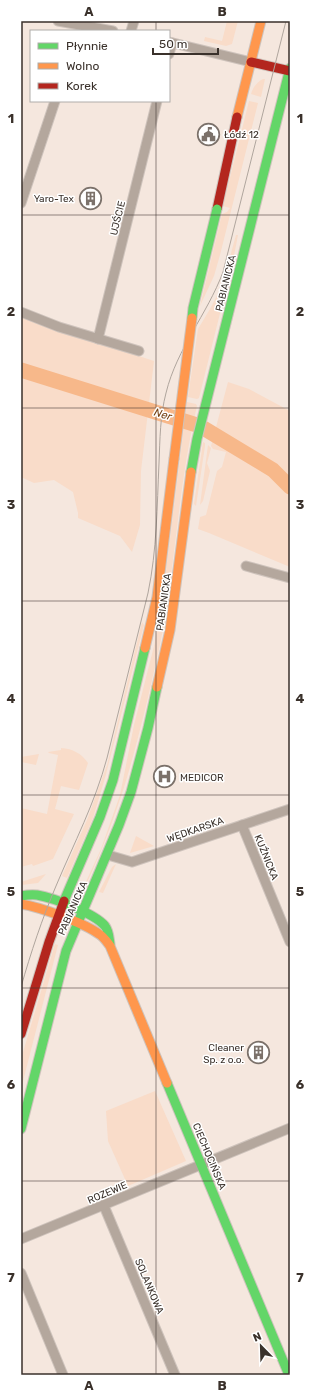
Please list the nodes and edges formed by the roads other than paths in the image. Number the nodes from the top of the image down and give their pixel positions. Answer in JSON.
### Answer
{"nodes":[{"id":1,"x":58,"y":21,"type":"edge"},
{"id":2,"x":261,"y":21,"type":"edge"},
{"id":3,"x":80,"y":28,"type":"edge"},
{"id":4,"x":102,"y":30,"type":"edge"},
{"id":5,"x":171,"y":43,"type":"edge"},
{"id":6,"x":251,"y":62,"type":"junction"},
{"id":7,"x":290,"y":70,"type":"edge"},
{"id":8,"x":290,"y":101,"type":"edge"},
{"id":9,"x":55,"y":102,"type":"edge"},
{"id":10,"x":157,"y":102,"type":"edge"},
{"id":11,"x":281,"y":104,"type":"junction"},
{"id":12,"x":21,"y":203,"type":"edge"},
{"id":13,"x":21,"y":312,"type":"edge"},
{"id":14,"x":98,"y":339,"type":"junction"},
{"id":15,"x":139,"y":351,"type":"dead end"},
{"id":16,"x":246,"y":566,"type":"dead end"},
{"id":17,"x":290,"y":578,"type":"edge"},
{"id":18,"x":290,"y":809,"type":"edge"},
{"id":19,"x":242,"y":825,"type":"junction"},
{"id":20,"x":108,"y":855,"type":"junction"},
{"id":21,"x":21,"y":896,"type":"edge"},
{"id":22,"x":63,"y":903,"type":"junction"},
{"id":23,"x":21,"y":904,"type":"edge"},
{"id":24,"x":83,"y":912,"type":"junction"},
{"id":25,"x":58,"y":916,"type":"junction"},
{"id":26,"x":77,"y":924,"type":"junction"},
{"id":27,"x":290,"y":942,"type":"edge"},
{"id":28,"x":110,"y":946,"type":"junction"},
{"id":29,"x":21,"y":1034,"type":"edge"},
{"id":30,"x":21,"y":1128,"type":"edge"},
{"id":31,"x":290,"y":1128,"type":"edge"},
{"id":32,"x":201,"y":1164,"type":"junction"},
{"id":33,"x":104,"y":1206,"type":"junction"},
{"id":34,"x":21,"y":1240,"type":"edge"},
{"id":35,"x":21,"y":1273,"type":"edge"},
{"id":36,"x":63,"y":1375,"type":"edge"},
{"id":37,"x":175,"y":1375,"type":"edge"},
{"id":38,"x":289,"y":1375,"type":"edge"}],
"edges":[{"from":1,"to":3,"type":"street"},
{"from":2,"to":6,"type":"main road","name":"PABIANICKA"},
{"from":3,"to":4,"type":"street"},
{"from":5,"to":6,"type":"street"},
{"from":6,"to":7,"type":"main road"},
{"from":6,"to":22,"type":"main road","name":"PABIANICKA","bridge":true},
{"from":7,"to":11,"type":"main road","name":"PABIANICKA"},
{"from":8,"to":11,"type":"main road"},
{"from":9,"to":12,"type":"street"},
{"from":10,"to":14,"type":"street","name":"UJŚCIE"},
{"from":11,"to":20,"type":"main road","name":"PABIANICKA"},
{"from":13,"to":14,"type":"street"},
{"from":14,"to":15,"type":"street"},
{"from":16,"to":17,"type":"street"},
{"from":18,"to":19,"type":"street","name":"WĘDKARSKA"},
{"from":19,"to":20,"type":"street","name":"WĘDKARSKA"},
{"from":19,"to":27,"type":"street","name":"KUŹNICKA"},
{"from":20,"to":24,"type":"main road","name":"PABIANICKA"},
{"from":21,"to":22,"type":"main road","name":"CIECHOCIŃSKA"},
{"from":22,"to":24,"type":"main road","name":"CIECHOCIŃSKA"},
{"from":22,"to":25,"type":"main road","name":"PABIANICKA"},
{"from":23,"to":25,"type":"main road","name":"CIECHOCIŃSKA"},
{"from":24,"to":26,"type":"main road","name":"PABIANICKA"},
{"from":24,"to":28,"type":"main road","name":"CIECHOCIŃSKA"},
{"from":25,"to":26,"type":"main road","name":"CIECHOCIŃSKA"},
{"from":25,"to":29,"type":"main road","name":"PABIANICKA"},
{"from":26,"to":28,"type":"main road","name":"CIECHOCIŃSKA"},
{"from":26,"to":30,"type":"main road","name":"PABIANICKA"},
{"from":28,"to":32,"type":"main road","name":"CIECHOCIŃSKA"},
{"from":31,"to":32,"type":"street","name":"ROZEWIE"},
{"from":32,"to":33,"type":"street","name":"ROZEWIE"},
{"from":32,"to":38,"type":"main road","name":"CIECHOCIŃSKA"},
{"from":33,"to":34,"type":"street","name":"ROZEWIE"},
{"from":33,"to":37,"type":"street","name":"SOLANKOWA"},
{"from":35,"to":36,"type":"street"}]}
